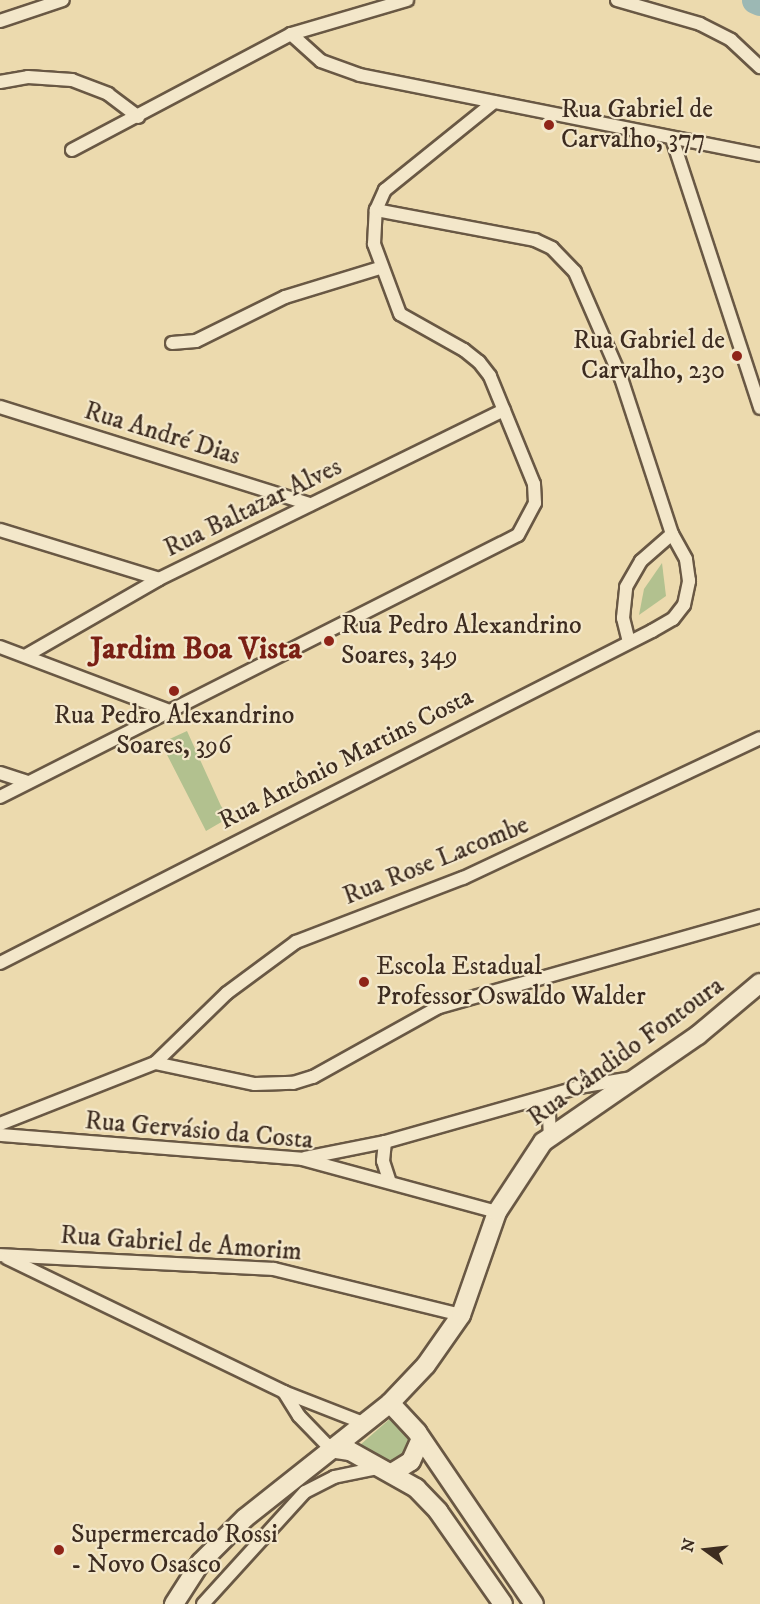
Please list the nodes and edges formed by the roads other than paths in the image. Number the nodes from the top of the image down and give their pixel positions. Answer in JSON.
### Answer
{"nodes":[{"id":1,"x":63,"y":0,"type":"edge"},
{"id":2,"x":407,"y":0,"type":"edge"},
{"id":3,"x":617,"y":0,"type":"edge"},
{"id":4,"x":0,"y":21,"type":"edge"},
{"id":5,"x":291,"y":34,"type":"junction"},
{"id":6,"x":760,"y":67,"type":"edge"},
{"id":7,"x":0,"y":82,"type":"edge"},
{"id":8,"x":494,"y":102,"type":"junction"},
{"id":9,"x":138,"y":117,"type":"junction"},
{"id":10,"x":672,"y":138,"type":"junction"},
{"id":11,"x":72,"y":150,"type":"dead end"},
{"id":12,"x":760,"y":155,"type":"edge"},
{"id":13,"x":376,"y":210,"type":"junction"},
{"id":14,"x":380,"y":268,"type":"junction"},
{"id":15,"x":172,"y":343,"type":"dead end"},
{"id":16,"x":0,"y":407,"type":"edge"},
{"id":17,"x":760,"y":408,"type":"edge"},
{"id":18,"x":504,"y":410,"type":"junction"},
{"id":19,"x":310,"y":504,"type":"junction"},
{"id":20,"x":0,"y":530,"type":"edge"},
{"id":21,"x":672,"y":534,"type":"junction"},
{"id":22,"x":159,"y":579,"type":"junction"},
{"id":23,"x":628,"y":642,"type":"junction"},
{"id":24,"x":0,"y":647,"type":"edge"},
{"id":25,"x":27,"y":656,"type":"junction"},
{"id":26,"x":167,"y":710,"type":"junction"},
{"id":27,"x":760,"y":738,"type":"edge"},
{"id":28,"x":0,"y":773,"type":"edge"},
{"id":29,"x":27,"y":782,"type":"junction"},
{"id":30,"x":0,"y":797,"type":"edge"},
{"id":31,"x":760,"y":916,"type":"edge"},
{"id":32,"x":0,"y":963,"type":"edge"},
{"id":33,"x":760,"y":983,"type":"edge"},
{"id":34,"x":155,"y":1063,"type":"junction"},
{"id":35,"x":639,"y":1077,"type":"junction"},
{"id":36,"x":536,"y":1100,"type":"junction"},
{"id":37,"x":0,"y":1124,"type":"edge"},
{"id":38,"x":0,"y":1136,"type":"edge"},
{"id":39,"x":550,"y":1136,"type":"junction"},
{"id":40,"x":385,"y":1142,"type":"junction"},
{"id":41,"x":302,"y":1159,"type":"junction"},
{"id":42,"x":389,"y":1180,"type":"junction"},
{"id":43,"x":497,"y":1212,"type":"junction"},
{"id":44,"x":0,"y":1255,"type":"edge"},
{"id":45,"x":461,"y":1316,"type":"junction"},
{"id":46,"x":284,"y":1392,"type":"junction"},
{"id":47,"x":390,"y":1403,"type":"junction"},
{"id":48,"x":366,"y":1424,"type":"junction"},
{"id":49,"x":421,"y":1439,"type":"junction"},
{"id":50,"x":330,"y":1448,"type":"junction"},
{"id":51,"x":385,"y":1471,"type":"junction"},
{"id":52,"x":174,"y":1604,"type":"edge"},
{"id":53,"x":203,"y":1604,"type":"edge"},
{"id":54,"x":502,"y":1604,"type":"edge"},
{"id":55,"x":534,"y":1604,"type":"edge"}],
"edges":[{"from":1,"to":4,"type":"street"},
{"from":2,"to":5,"type":"street"},
{"from":3,"to":6,"type":"street"},
{"from":5,"to":8,"type":"street"},
{"from":5,"to":9,"type":"street"},
{"from":7,"to":9,"type":"street"},
{"from":8,"to":10,"type":"street"},
{"from":8,"to":13,"type":"street"},
{"from":9,"to":11,"type":"street"},
{"from":10,"to":12,"type":"street"},
{"from":10,"to":17,"type":"street"},
{"from":13,"to":14,"type":"street"},
{"from":13,"to":21,"type":"street","name":"Rua Antônio Martins Costa"},
{"from":14,"to":15,"type":"street"},
{"from":14,"to":18,"type":"street"},
{"from":16,"to":19,"type":"street","name":"Rua André Dias"},
{"from":18,"to":19,"type":"street","name":"Rua Baltazar Alves"},
{"from":18,"to":26,"type":"street"},
{"from":19,"to":22,"type":"street","name":"Rua Baltazar Alves"},
{"from":20,"to":22,"type":"street"},
{"from":21,"to":23,"type":"street"},
{"from":21,"to":23,"type":"street","name":"Rua Antônio Martins Costa"},
{"from":22,"to":25,"type":"street","name":"Rua Baltazar Alves"},
{"from":23,"to":32,"type":"street","name":"Rua Antônio Martins Costa"},
{"from":24,"to":25,"type":"street"},
{"from":25,"to":26,"type":"street"},
{"from":26,"to":29,"type":"street"},
{"from":27,"to":34,"type":"street","name":"Rua Rose Lacombe"},
{"from":28,"to":29,"type":"street"},
{"from":29,"to":30,"type":"street"},
{"from":31,"to":34,"type":"street"},
{"from":33,"to":35,"type":"main road","name":"Rua Cândido Fontoura"},
{"from":34,"to":37,"type":"street"},
{"from":35,"to":36,"type":"street"},
{"from":35,"to":39,"type":"main road","name":"Rua Cândido Fontoura"},
{"from":36,"to":39,"type":"street"},
{"from":36,"to":40,"type":"street"},
{"from":38,"to":41,"type":"street","name":"Rua Gervásio da Costa"},
{"from":39,"to":43,"type":"main road","name":"Rua Cândido Fontoura"},
{"from":40,"to":41,"type":"street"},
{"from":40,"to":42,"type":"street"},
{"from":41,"to":42,"type":"street","name":"Rua Gervásio da Costa"},
{"from":42,"to":43,"type":"street","name":"Rua Gervásio da Costa"},
{"from":43,"to":45,"type":"main road","name":"Rua Cândido Fontoura"},
{"from":44,"to":45,"type":"street","name":"Rua Gabriel de Amorim"},
{"from":44,"to":46,"type":"street"},
{"from":45,"to":47,"type":"main road","name":"Rua Cândido Fontoura"},
{"from":46,"to":48,"type":"street"},
{"from":46,"to":50,"type":"street"},
{"from":47,"to":48,"type":"main road","name":"Rua Cândido Fontoura"},
{"from":47,"to":49,"type":"main road"},
{"from":48,"to":50,"type":"main road","name":"Rua Cândido Fontoura"},
{"from":49,"to":51,"type":"main road"},
{"from":49,"to":55,"type":"main road"},
{"from":50,"to":51,"type":"main road"},
{"from":50,"to":52,"type":"main road","name":"Rua Cândido Fontoura"},
{"from":51,"to":53,"type":"street"},
{"from":51,"to":54,"type":"main road"}]}
